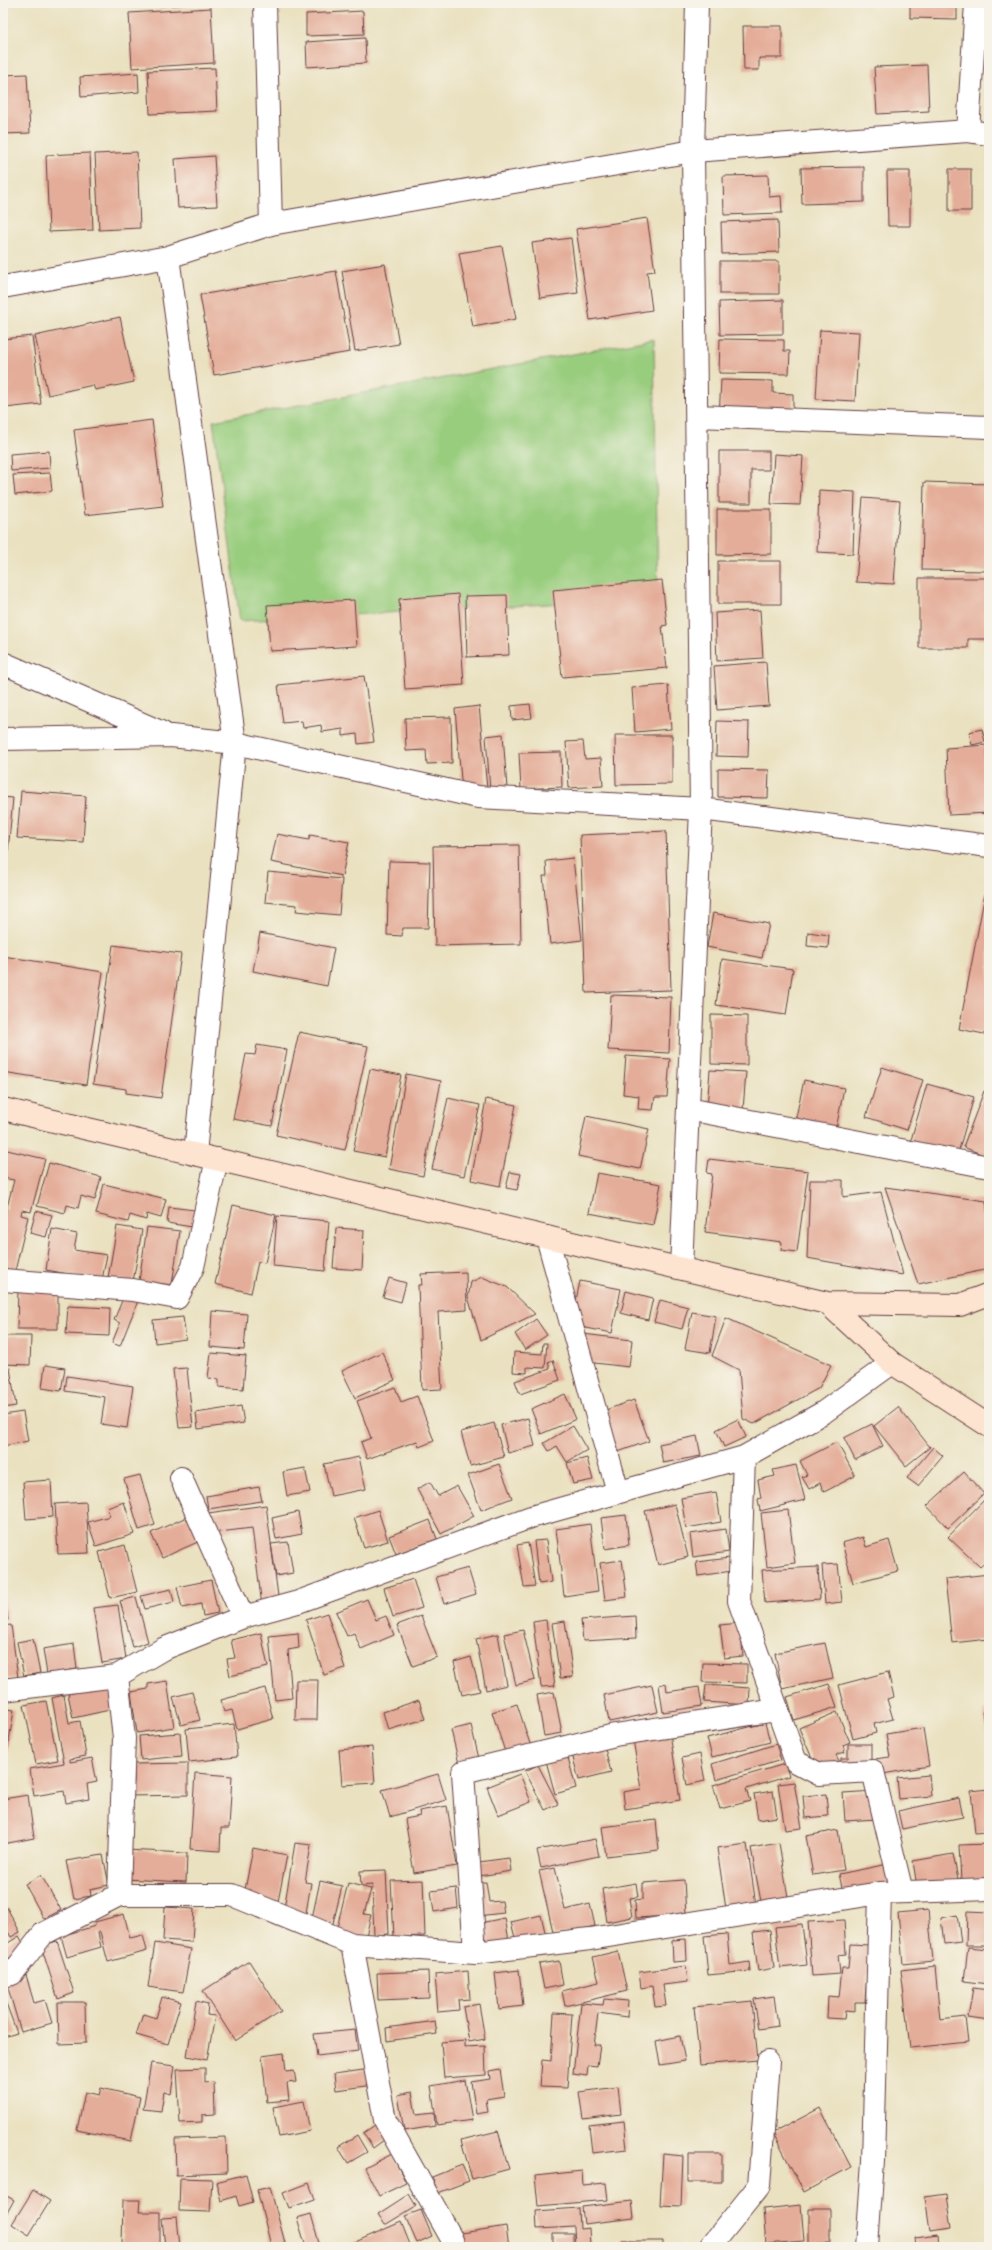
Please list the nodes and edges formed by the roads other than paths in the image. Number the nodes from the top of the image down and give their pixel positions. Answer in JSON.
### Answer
{"nodes":[{"id":1,"x":265,"y":3,"type":"edge"},
{"id":2,"x":697,"y":3,"type":"edge"},
{"id":3,"x":976,"y":3,"type":"edge"},
{"id":4,"x":978,"y":132,"type":"edge"},
{"id":5,"x":693,"y":150,"type":"junction"},
{"id":6,"x":271,"y":224,"type":"junction"},
{"id":7,"x":168,"y":257,"type":"junction"},
{"id":8,"x":3,"y":287,"type":"edge"},
{"id":9,"x":696,"y":416,"type":"junction"},
{"id":10,"x":989,"y":427,"type":"edge"},
{"id":11,"x":3,"y":663,"type":"edge"},
{"id":12,"x":171,"y":736,"type":"junction"},
{"id":13,"x":3,"y":739,"type":"edge"},
{"id":14,"x":235,"y":743,"type":"junction"},
{"id":15,"x":701,"y":809,"type":"junction"},
{"id":16,"x":989,"y":846,"type":"edge"},
{"id":17,"x":3,"y":1109,"type":"edge"},
{"id":18,"x":688,"y":1109,"type":"junction"},
{"id":19,"x":195,"y":1154,"type":"junction"},
{"id":20,"x":217,"y":1159,"type":"junction"},
{"id":21,"x":989,"y":1168,"type":"edge"},
{"id":22,"x":547,"y":1237,"type":"junction"},
{"id":23,"x":681,"y":1268,"type":"junction"},
{"id":24,"x":3,"y":1280,"type":"edge"},
{"id":25,"x":989,"y":1294,"type":"edge"},
{"id":26,"x":827,"y":1303,"type":"junction"},
{"id":27,"x":892,"y":1363,"type":"junction"},
{"id":28,"x":989,"y":1426,"type":"edge"},
{"id":29,"x":744,"y":1457,"type":"junction"},
{"id":30,"x":181,"y":1478,"type":"dead end"},
{"id":31,"x":618,"y":1492,"type":"junction"},
{"id":32,"x":243,"y":1617,"type":"junction"},
{"id":33,"x":117,"y":1676,"type":"junction"},
{"id":34,"x":3,"y":1690,"type":"edge"},
{"id":35,"x":777,"y":1710,"type":"junction"},
{"id":36,"x":989,"y":1889,"type":"edge"},
{"id":37,"x":902,"y":1892,"type":"junction"},
{"id":38,"x":880,"y":1893,"type":"junction"},
{"id":39,"x":119,"y":1895,"type":"junction"},
{"id":40,"x":352,"y":1944,"type":"junction"},
{"id":41,"x":475,"y":1953,"type":"junction"},
{"id":42,"x":3,"y":1976,"type":"edge"},
{"id":43,"x":768,"y":2062,"type":"dead end"},
{"id":44,"x":454,"y":2247,"type":"edge"},
{"id":45,"x":710,"y":2247,"type":"edge"},
{"id":46,"x":867,"y":2247,"type":"edge"}],
"edges":[{"from":1,"to":6,"type":"street"},
{"from":2,"to":5,"type":"street"},
{"from":3,"to":4,"type":"street"},
{"from":4,"to":5,"type":"street"},
{"from":5,"to":6,"type":"street"},
{"from":5,"to":9,"type":"street"},
{"from":6,"to":7,"type":"street"},
{"from":7,"to":8,"type":"street"},
{"from":7,"to":14,"type":"street"},
{"from":9,"to":10,"type":"street"},
{"from":9,"to":15,"type":"street"},
{"from":11,"to":12,"type":"street"},
{"from":12,"to":13,"type":"street"},
{"from":12,"to":14,"type":"street"},
{"from":14,"to":15,"type":"street"},
{"from":14,"to":19,"type":"street"},
{"from":15,"to":16,"type":"street"},
{"from":15,"to":18,"type":"street"},
{"from":17,"to":19,"type":"street"},
{"from":18,"to":21,"type":"street"},
{"from":18,"to":23,"type":"street"},
{"from":19,"to":20,"type":"street"},
{"from":20,"to":22,"type":"street"},
{"from":20,"to":24,"type":"street"},
{"from":22,"to":23,"type":"street"},
{"from":22,"to":31,"type":"street"},
{"from":23,"to":26,"type":"street"},
{"from":25,"to":26,"type":"street"},
{"from":26,"to":27,"type":"street"},
{"from":27,"to":28,"type":"street"},
{"from":27,"to":29,"type":"street"},
{"from":29,"to":31,"type":"street"},
{"from":29,"to":35,"type":"street"},
{"from":30,"to":32,"type":"street"},
{"from":31,"to":32,"type":"street"},
{"from":32,"to":33,"type":"street"},
{"from":33,"to":34,"type":"street"},
{"from":33,"to":39,"type":"street"},
{"from":35,"to":37,"type":"street"},
{"from":35,"to":41,"type":"street"},
{"from":36,"to":37,"type":"street"},
{"from":37,"to":38,"type":"street"},
{"from":38,"to":41,"type":"street"},
{"from":38,"to":46,"type":"street"},
{"from":39,"to":40,"type":"street"},
{"from":39,"to":42,"type":"street"},
{"from":40,"to":41,"type":"street"},
{"from":40,"to":44,"type":"street"},
{"from":43,"to":45,"type":"street"}]}
